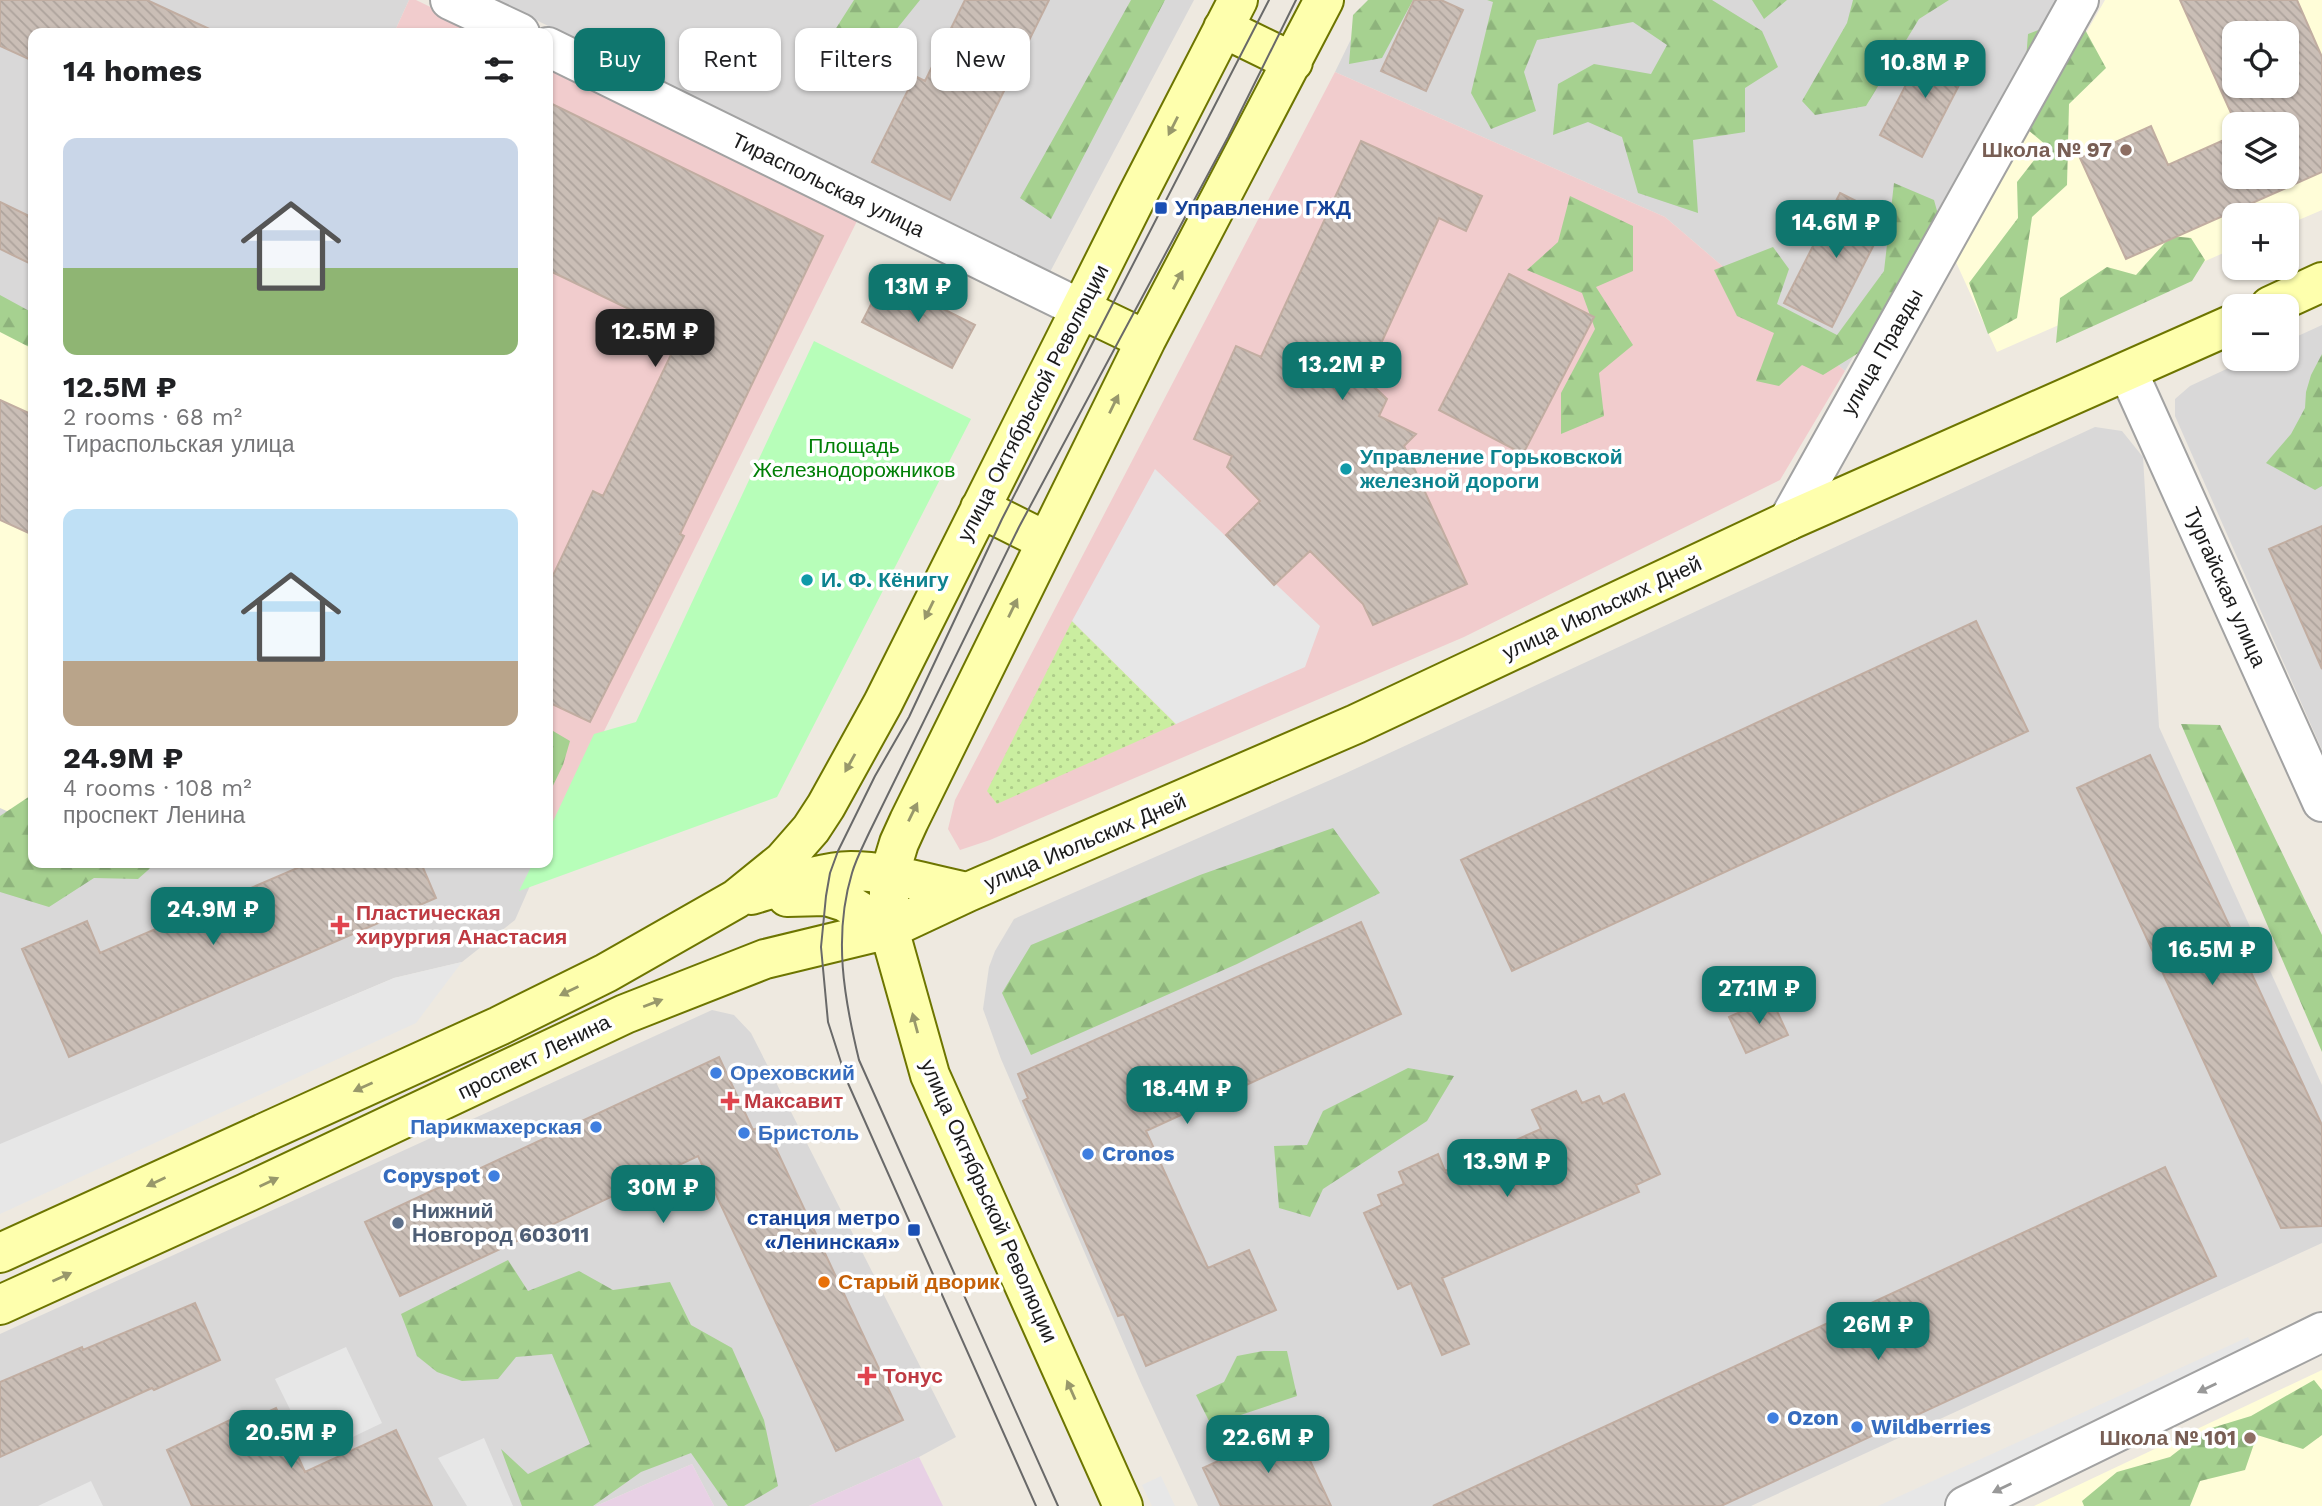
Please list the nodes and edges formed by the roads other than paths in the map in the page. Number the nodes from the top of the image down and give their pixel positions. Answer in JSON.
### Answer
{"nodes":[{"id":1,"x":1324,"y":0,"type":"edge"},
{"id":2,"x":2079,"y":0,"type":"edge"},
{"id":3,"x":467,"y":3,"type":"edge"},
{"id":4,"x":1231,"y":14,"type":"edge"},
{"id":5,"x":511,"y":28,"type":"edge"},
{"id":6,"x":553,"y":49,"type":"edge"},
{"id":7,"x":1293,"y":62,"type":"junction"},
{"id":8,"x":2322,"y":282,"type":"edge"},
{"id":9,"x":2296,"y":294,"type":"edge"},
{"id":10,"x":1081,"y":309,"type":"junction"},
{"id":11,"x":2222,"y":329,"type":"edge"},
{"id":12,"x":1146,"y":340,"type":"junction"},
{"id":13,"x":2128,"y":372,"type":"junction"},
{"id":14,"x":980,"y":508,"type":"junction"},
{"id":15,"x":1788,"y":521,"type":"junction"},
{"id":16,"x":1046,"y":541,"type":"junction"},
{"id":17,"x":2322,"y":802,"type":"edge"},
{"id":18,"x":889,"y":876,"type":"junction"},
{"id":19,"x":968,"y":892,"type":"junction"},
{"id":20,"x":736,"y":899,"type":"junction"},
{"id":21,"x":889,"y":929,"type":"junction"},
{"id":22,"x":0,"y":1253,"type":"edge"},
{"id":23,"x":0,"y":1305,"type":"edge"},
{"id":24,"x":2322,"y":1332,"type":"edge"},
{"id":25,"x":1123,"y":1506,"type":"edge"},
{"id":26,"x":1965,"y":1506,"type":"edge"}],
"edges":[{"from":1,"to":7,"type":"main road","name":"улица Октябрьской Революции"},
{"from":2,"to":15,"type":"street","name":"улица Правды"},
{"from":3,"to":5,"type":"street"},
{"from":4,"to":7,"type":"main road"},
{"from":4,"to":10,"type":"main road","name":"улица Октябрьской Революции","one_way":true},
{"from":6,"to":10,"type":"street","name":"Тираспольская улица"},
{"from":12,"to":7,"type":"main road","name":"улица Октябрьской Революции","one_way":true},
{"from":8,"to":9,"type":"main road"},
{"from":10,"to":12,"type":"main road","name":"Тираспольская улица"},
{"from":10,"to":14,"type":"main road","name":"улица Октябрьской Революции"},
{"from":11,"to":13,"type":"main road","name":"улица Июльских Дней"},
{"from":16,"to":12,"type":"main road","name":"улица Октябрьской Революции","one_way":true},
{"from":13,"to":15,"type":"main road","name":"улица Июльских Дней"},
{"from":13,"to":17,"type":"street","name":"Тургайская улица"},
{"from":14,"to":16,"type":"main road"},
{"from":14,"to":20,"type":"main road","name":"улица Октябрьской Революции","one_way":true},
{"from":15,"to":19,"type":"main road","name":"улица Июльских Дней"},
{"from":18,"to":16,"type":"main road","name":"улица Октябрьской Революции","one_way":true},
{"from":18,"to":19,"type":"main road","name":"улица Июльских Дней"},
{"from":18,"to":20,"type":"main road","name":"улица Июльских Дней"},
{"from":18,"to":21,"type":"main road","name":"улица Октябрьской Революции"},
{"from":19,"to":21,"type":"main road","name":"улица Июльских Дней"},
{"from":20,"to":21,"type":"main road"},
{"from":20,"to":22,"type":"main road","name":"проспект Ленина","one_way":true},
{"from":23,"to":21,"type":"main road","name":"проспект Ленина","one_way":true},
{"from":25,"to":21,"type":"main road","name":"улица Октябрьской Революции","one_way":true},
{"from":24,"to":26,"type":"street","one_way":true}]}
